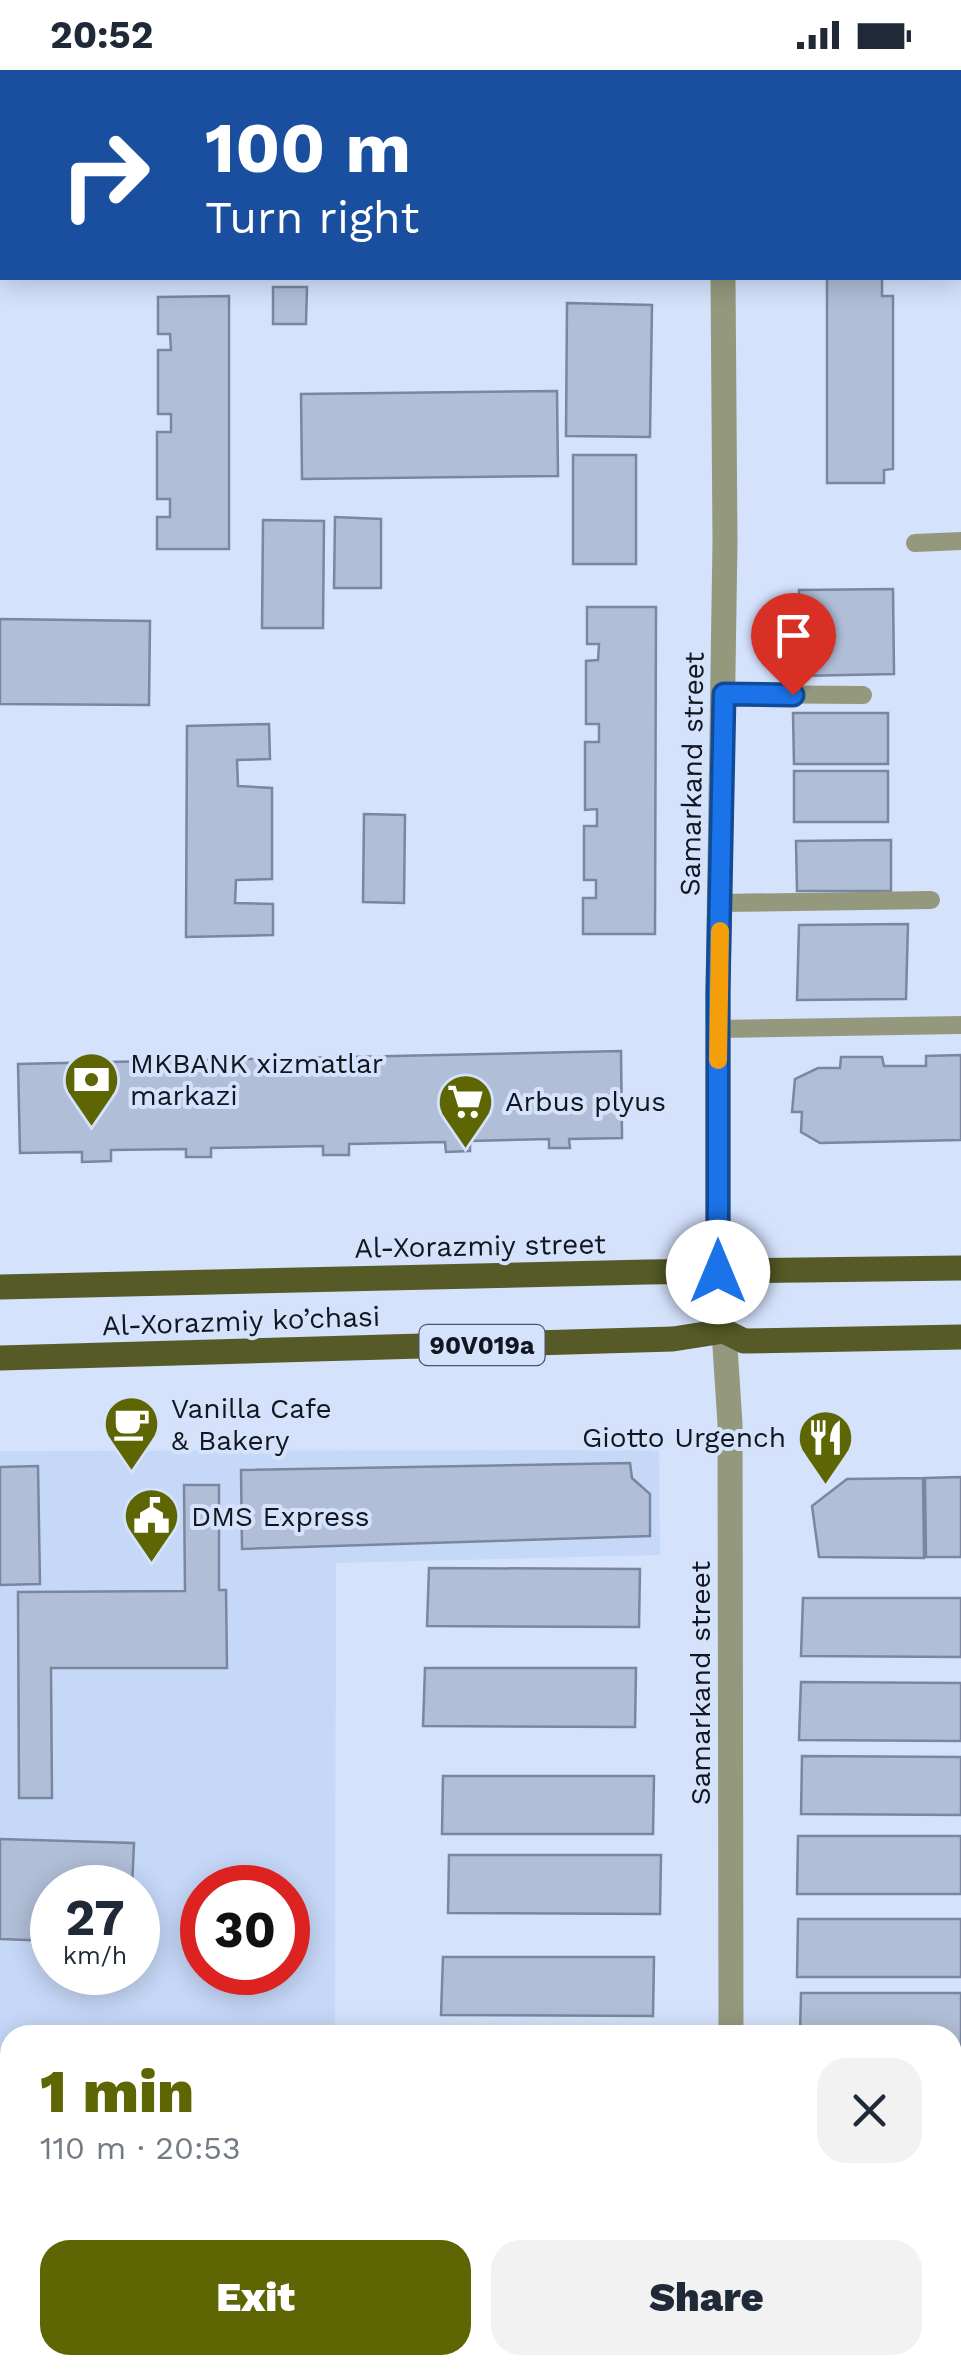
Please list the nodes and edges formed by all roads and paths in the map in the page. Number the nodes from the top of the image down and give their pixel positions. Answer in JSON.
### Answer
{"nodes":[{"id":1,"x":723,"y":280,"type":"edge"},
{"id":2,"x":961,"y":541,"type":"edge"},
{"id":3,"x":915,"y":542,"type":"dead end"},
{"id":4,"x":724,"y":694,"type":"junction"},
{"id":5,"x":863,"y":696,"type":"dead end"},
{"id":6,"x":932,"y":900,"type":"dead end"},
{"id":7,"x":720,"y":904,"type":"junction"},
{"id":8,"x":961,"y":1025,"type":"edge"},
{"id":9,"x":718,"y":1029,"type":"junction"},
{"id":10,"x":961,"y":1268,"type":"edge"},
{"id":11,"x":718,"y":1272,"type":"junction"},
{"id":12,"x":0,"y":1287,"type":"edge"},
{"id":13,"x":724,"y":1330,"type":"junction"},
{"id":14,"x":961,"y":1338,"type":"edge"},
{"id":15,"x":0,"y":1358,"type":"edge"},
{"id":16,"x":731,"y":2025,"type":"edge"}],
"edges":[{"from":1,"to":4,"type":"street","name":"Samarkand street"},
{"from":2,"to":3,"type":"lane"},
{"from":4,"to":5,"type":"lane"},
{"from":4,"to":7,"type":"street","name":"Samarkand street"},
{"from":6,"to":7,"type":"lane"},
{"from":7,"to":9,"type":"street","name":"Samarkand street"},
{"from":8,"to":9,"type":"lane"},
{"from":9,"to":11,"type":"street","name":"Samarkand street"},
{"from":10,"to":11,"type":"main road","name":"Al-Xorazmiy street"},
{"from":11,"to":12,"type":"main road","name":"Al-Xorazmiy street"},
{"from":13,"to":14,"type":"main road","name":"Al-Xorazmiy ko’chasi","number":"90V019a"},
{"from":13,"to":15,"type":"main road","name":"Al-Xorazmiy ko’chasi","number":"90V019a"},
{"from":13,"to":16,"type":"street","name":"Samarkand street"}]}
